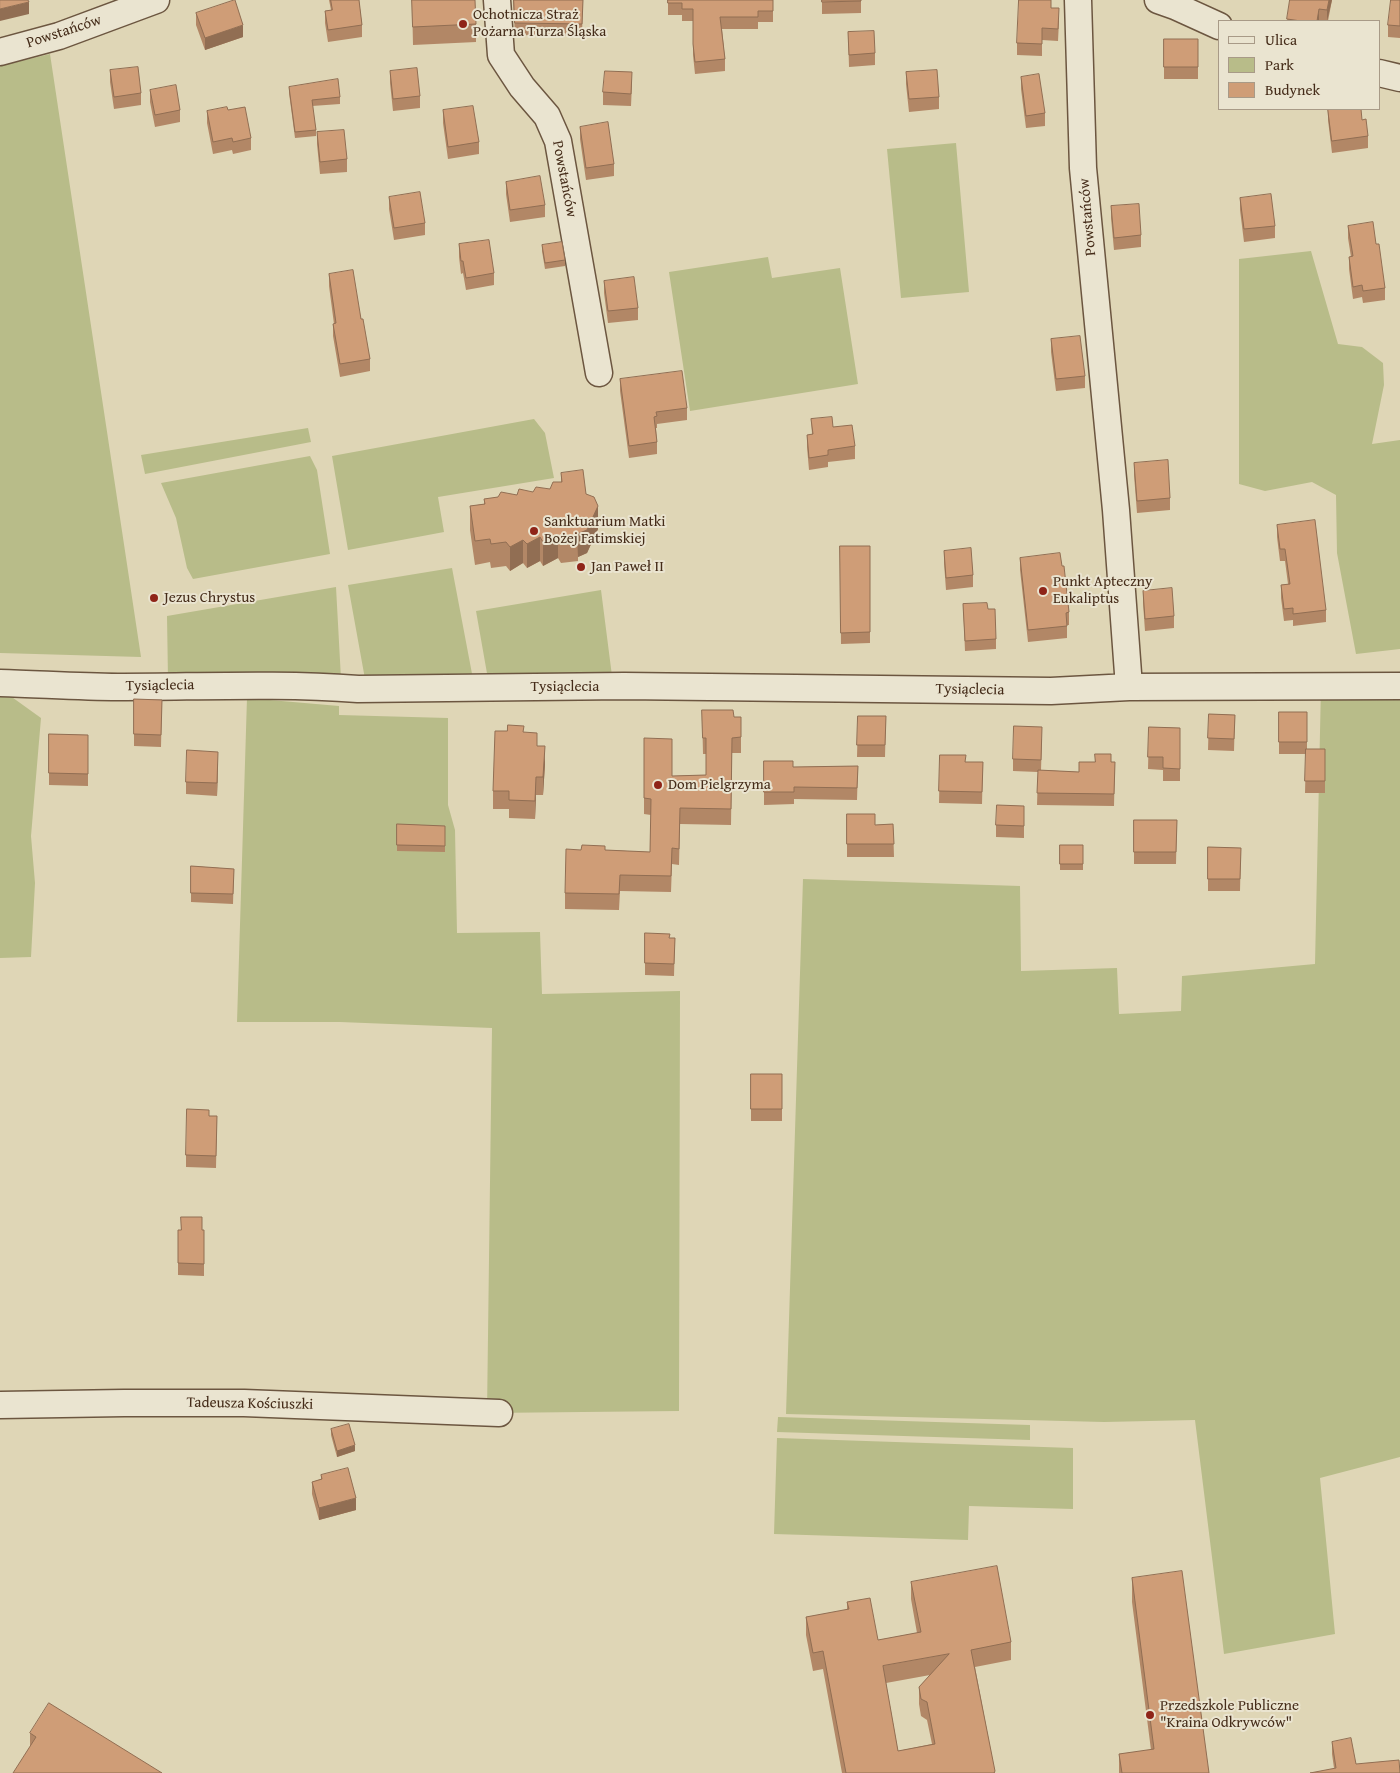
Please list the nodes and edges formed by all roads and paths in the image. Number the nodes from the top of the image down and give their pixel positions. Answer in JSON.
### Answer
{"nodes":[{"id":1,"x":156,"y":0,"type":"edge"},
{"id":2,"x":497,"y":0,"type":"edge"},
{"id":3,"x":1078,"y":0,"type":"edge"},
{"id":4,"x":1169,"y":2,"type":"edge"},
{"id":5,"x":1218,"y":26,"type":"edge"},
{"id":6,"x":0,"y":52,"type":"edge"},
{"id":7,"x":1380,"y":73,"type":"edge"},
{"id":8,"x":1400,"y":78,"type":"edge"},
{"id":9,"x":599,"y":373,"type":"dead end"},
{"id":10,"x":0,"y":683,"type":"edge"},
{"id":11,"x":1400,"y":686,"type":"edge"},
{"id":12,"x":1129,"y":687,"type":"junction"},
{"id":13,"x":0,"y":1406,"type":"edge"},
{"id":14,"x":499,"y":1413,"type":"dead end"}],
"edges":[{"from":1,"to":6,"type":"street","name":"Powstańców"},
{"from":2,"to":9,"type":"street","name":"Powstańców"},
{"from":3,"to":12,"type":"street","name":"Powstańców"},
{"from":4,"to":5,"type":"street"},
{"from":7,"to":8,"type":"street"},
{"from":10,"to":12,"type":"street","name":"Tysiąclecia"},
{"from":11,"to":12,"type":"street","name":"Tysiąclecia"},
{"from":13,"to":14,"type":"street","name":"Tadeusza Kościuszki"}]}
